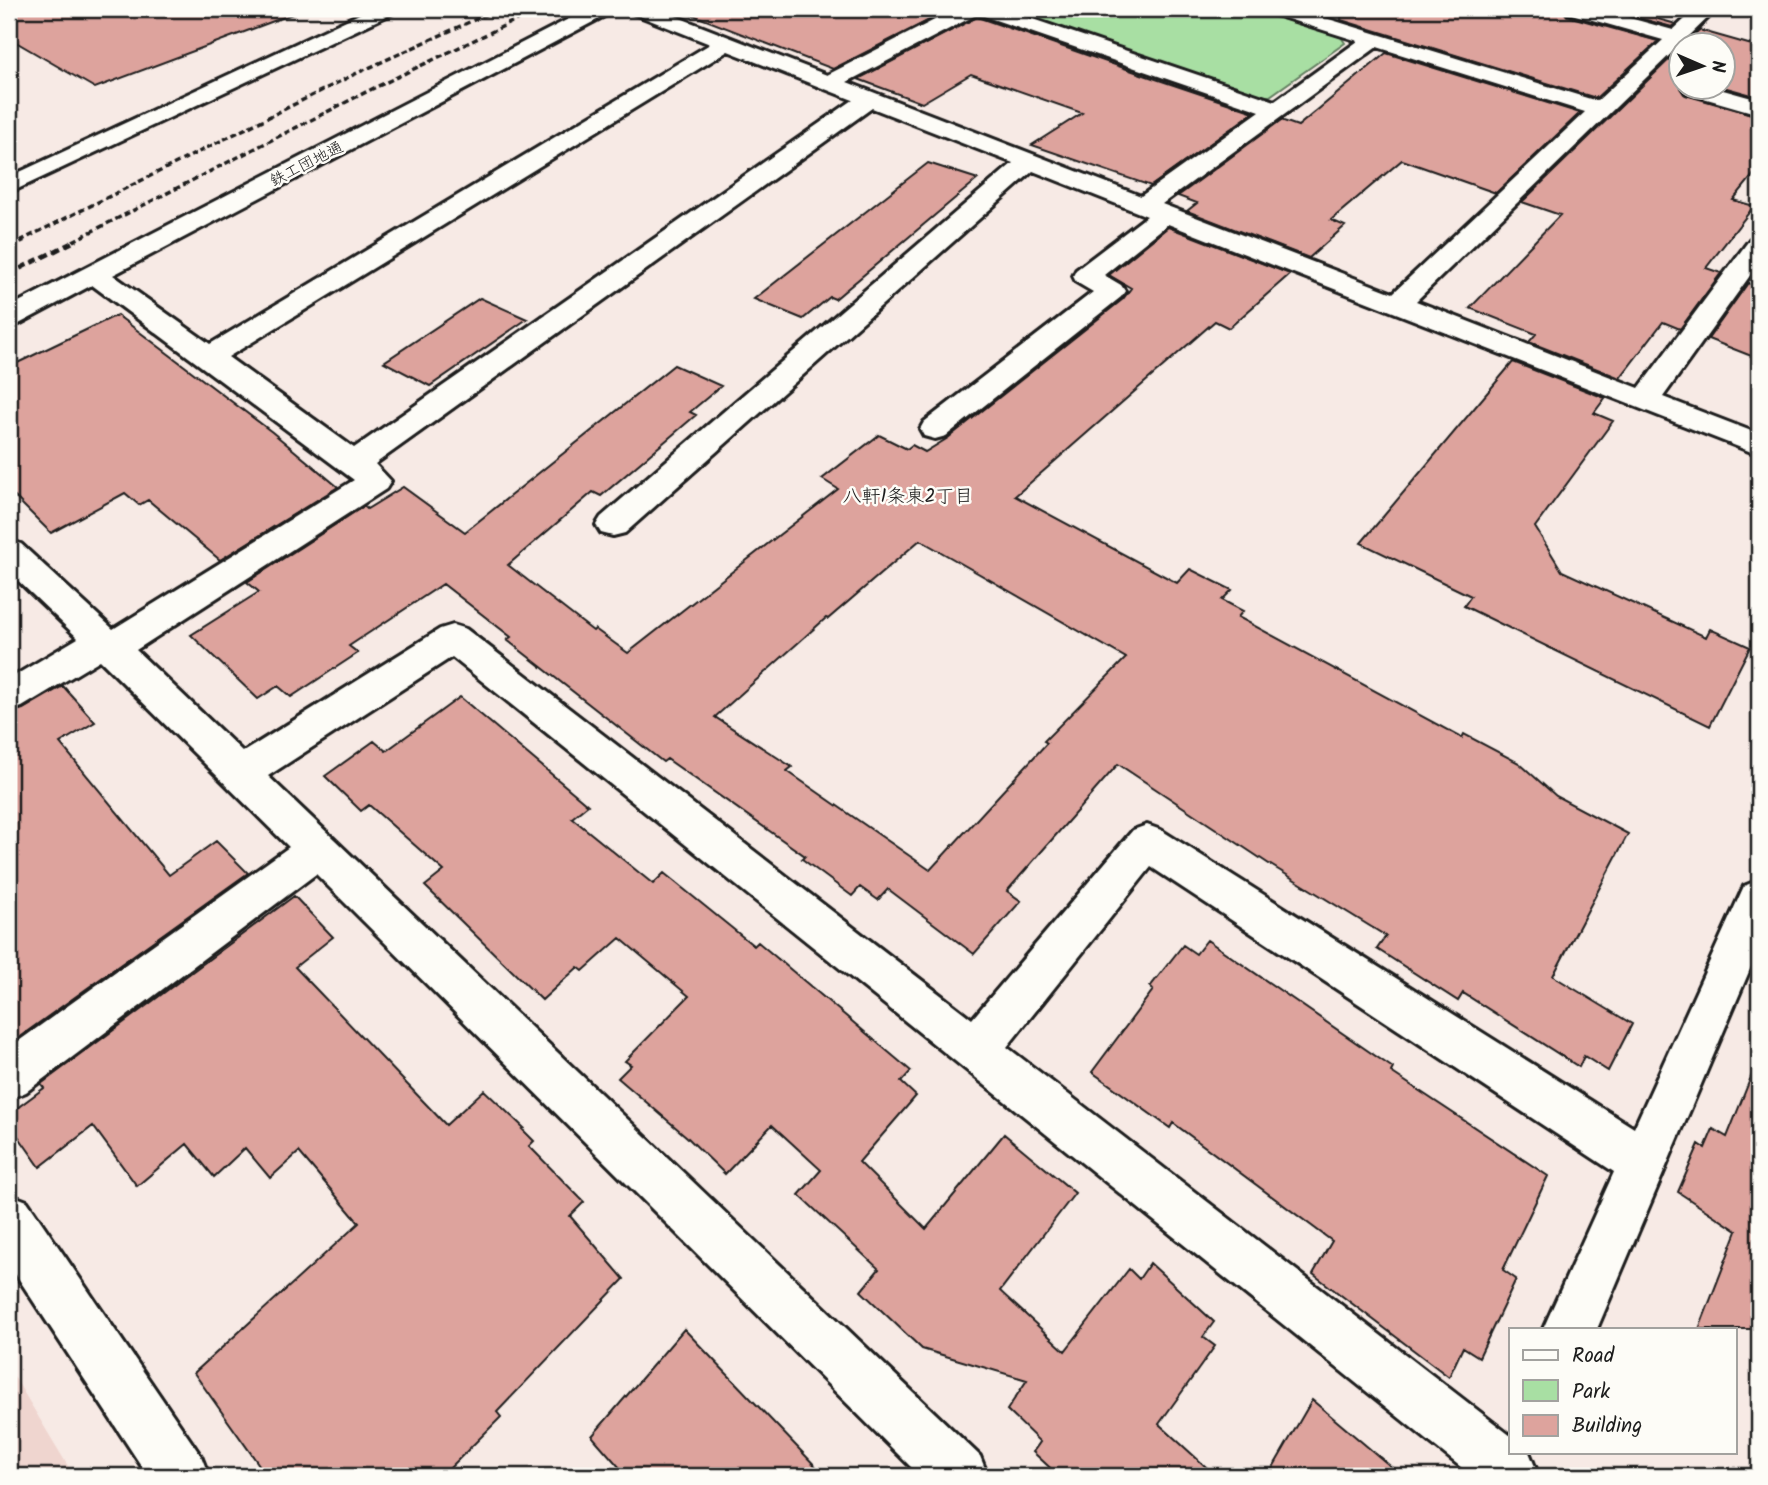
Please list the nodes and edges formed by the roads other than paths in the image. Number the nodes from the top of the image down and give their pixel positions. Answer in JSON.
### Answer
{"nodes":[{"id":1,"x":386,"y":9,"type":"edge"},
{"id":2,"x":603,"y":9,"type":"edge"},
{"id":3,"x":639,"y":9,"type":"edge"},
{"id":4,"x":971,"y":9,"type":"edge"},
{"id":5,"x":984,"y":9,"type":"edge"},
{"id":6,"x":1276,"y":9,"type":"edge"},
{"id":7,"x":1575,"y":9,"type":"edge"},
{"id":8,"x":1707,"y":9,"type":"edge"},
{"id":9,"x":923,"y":13,"type":"dead end"},
{"id":10,"x":948,"y":22,"type":"junction"},
{"id":11,"x":1682,"y":32,"type":"edge"},
{"id":12,"x":1666,"y":34,"type":"edge"},
{"id":13,"x":1374,"y":40,"type":"junction"},
{"id":14,"x":727,"y":43,"type":"junction"},
{"id":15,"x":1666,"y":47,"type":"edge"},
{"id":16,"x":1641,"y":72,"type":"junction"},
{"id":17,"x":1666,"y":80,"type":"edge"},
{"id":18,"x":828,"y":83,"type":"junction"},
{"id":19,"x":870,"y":99,"type":"junction"},
{"id":20,"x":1736,"y":100,"type":"edge"},
{"id":21,"x":1759,"y":107,"type":"edge"},
{"id":22,"x":1276,"y":109,"type":"junction"},
{"id":23,"x":1601,"y":110,"type":"junction"},
{"id":24,"x":1030,"y":161,"type":"junction"},
{"id":25,"x":9,"y":186,"type":"edge"},
{"id":26,"x":1154,"y":210,"type":"junction"},
{"id":27,"x":1759,"y":245,"type":"edge"},
{"id":28,"x":93,"y":273,"type":"junction"},
{"id":29,"x":1396,"y":305,"type":"junction"},
{"id":30,"x":9,"y":318,"type":"edge"},
{"id":31,"x":207,"y":358,"type":"junction"},
{"id":32,"x":1645,"y":401,"type":"junction"},
{"id":33,"x":934,"y":429,"type":"dead end"},
{"id":34,"x":1759,"y":445,"type":"edge"},
{"id":35,"x":354,"y":463,"type":"junction"},
{"id":36,"x":613,"y":525,"type":"dead end"},
{"id":37,"x":9,"y":552,"type":"edge"},
{"id":38,"x":107,"y":645,"type":"junction"},
{"id":39,"x":9,"y":697,"type":"edge"},
{"id":40,"x":240,"y":774,"type":"junction"},
{"id":41,"x":317,"y":850,"type":"junction"},
{"id":42,"x":1759,"y":899,"type":"edge"},
{"id":43,"x":1746,"y":965,"type":"edge"},
{"id":44,"x":976,"y":1049,"type":"junction"},
{"id":45,"x":9,"y":1076,"type":"edge"},
{"id":46,"x":1644,"y":1163,"type":"junction"},
{"id":47,"x":9,"y":1219,"type":"edge"},
{"id":48,"x":1570,"y":1328,"type":"edge"},
{"id":49,"x":1510,"y":1466,"type":"edge"},
{"id":50,"x":181,"y":1476,"type":"edge"},
{"id":51,"x":960,"y":1476,"type":"edge"}],
"edges":[{"from":1,"to":25,"type":"street"},
{"from":2,"to":28,"type":"street","name":"鉄工団地通"},
{"from":3,"to":14,"type":"street"},
{"from":4,"to":10,"type":"street"},
{"from":5,"to":22,"type":"street"},
{"from":6,"to":13,"type":"street"},
{"from":7,"to":12,"type":"street"},
{"from":8,"to":11,"type":"street"},
{"from":9,"to":10,"type":"street"},
{"from":10,"to":18,"type":"street"},
{"from":13,"to":22,"type":"street"},
{"from":13,"to":23,"type":"street"},
{"from":14,"to":18,"type":"street"},
{"from":14,"to":31,"type":"street"},
{"from":15,"to":16,"type":"street"},
{"from":16,"to":17,"type":"street"},
{"from":16,"to":23,"type":"street"},
{"from":18,"to":19,"type":"street"},
{"from":19,"to":24,"type":"street"},
{"from":19,"to":35,"type":"street"},
{"from":20,"to":21,"type":"street"},
{"from":22,"to":26,"type":"street"},
{"from":23,"to":29,"type":"street"},
{"from":24,"to":26,"type":"street"},
{"from":24,"to":36,"type":"street"},
{"from":26,"to":29,"type":"street"},
{"from":26,"to":33,"type":"street"},
{"from":27,"to":32,"type":"street"},
{"from":28,"to":30,"type":"street","name":"鉄工団地通"},
{"from":28,"to":31,"type":"street"},
{"from":29,"to":32,"type":"street"},
{"from":31,"to":35,"type":"street"},
{"from":32,"to":34,"type":"street"},
{"from":35,"to":38,"type":"street"},
{"from":37,"to":38,"type":"street"},
{"from":38,"to":39,"type":"street"},
{"from":38,"to":40,"type":"street"},
{"from":40,"to":41,"type":"street"},
{"from":40,"to":44,"type":"street"},
{"from":41,"to":45,"type":"street"},
{"from":41,"to":51,"type":"street"},
{"from":42,"to":43,"type":"street"},
{"from":43,"to":46,"type":"street"},
{"from":44,"to":46,"type":"street"},
{"from":44,"to":49,"type":"street"},
{"from":46,"to":48,"type":"street"},
{"from":47,"to":50,"type":"street"}]}
